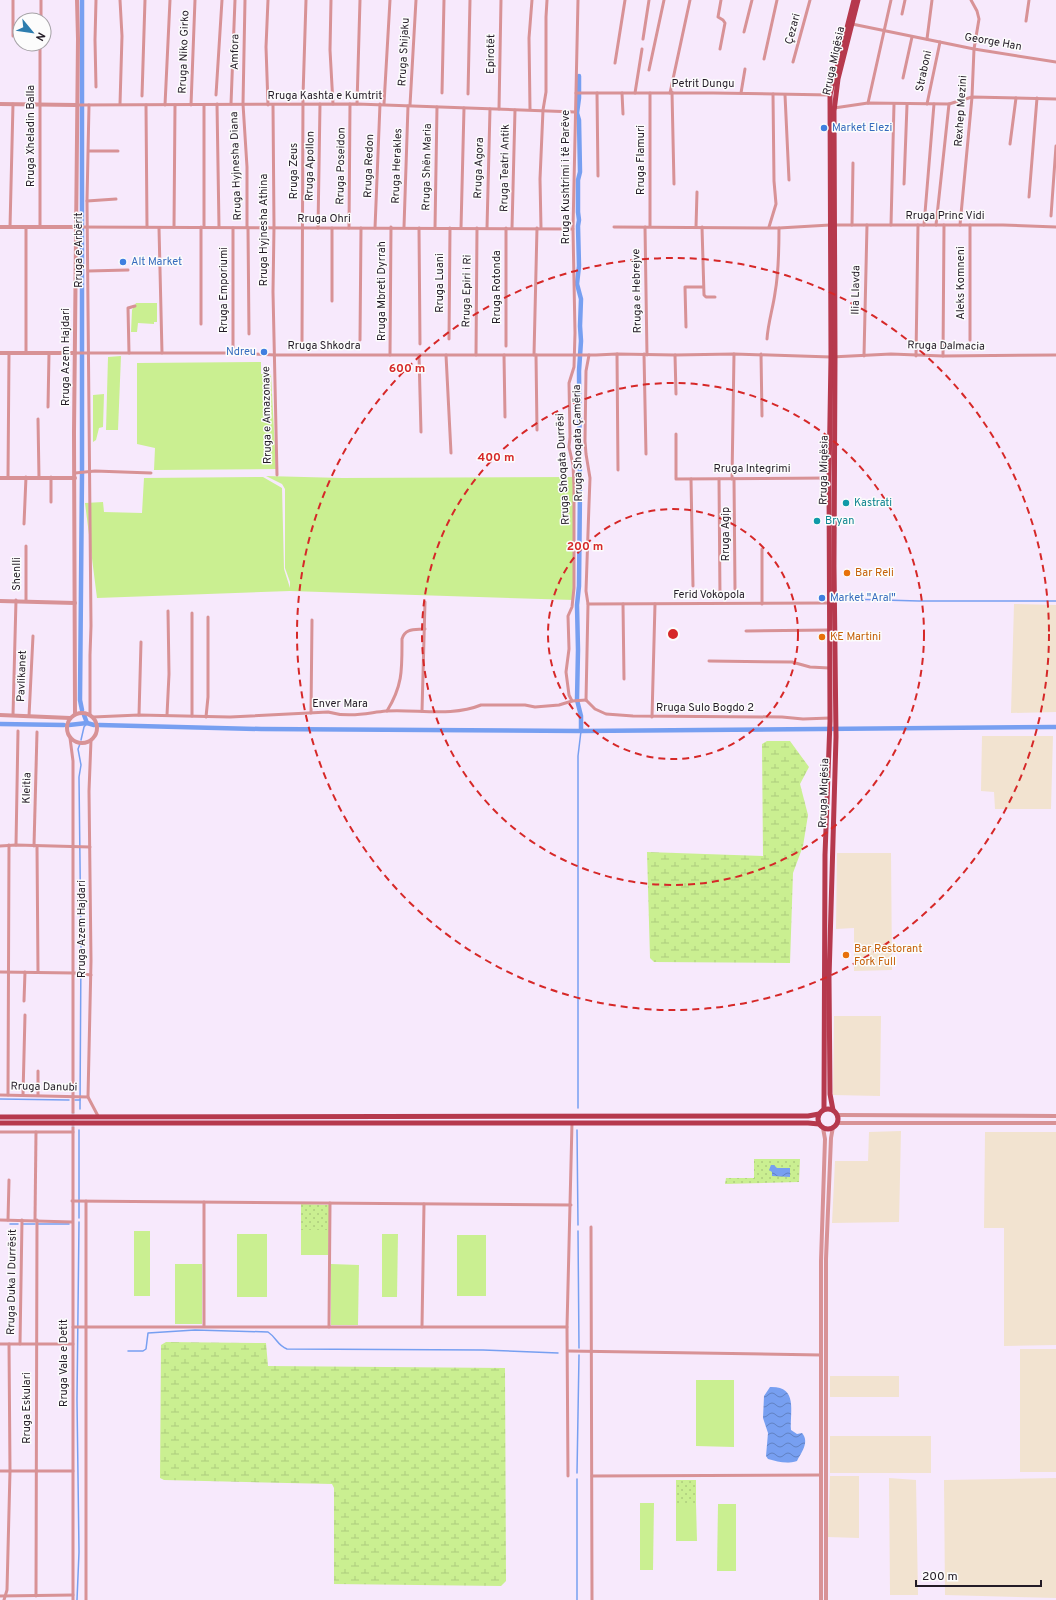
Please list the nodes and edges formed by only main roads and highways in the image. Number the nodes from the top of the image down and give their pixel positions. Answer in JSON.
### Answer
{"nodes":[{"id":1,"x":854,"y":0,"type":"edge"},
{"id":2,"x":858,"y":0,"type":"edge"},
{"id":3,"x":832,"y":225,"type":"junction"},
{"id":4,"x":833,"y":357,"type":"junction"},
{"id":5,"x":832,"y":720,"type":"junction"},
{"id":6,"x":824,"y":1109,"type":"junction"},
{"id":7,"x":832,"y":1110,"type":"junction"},
{"id":8,"x":819,"y":1114,"type":"junction"},
{"id":9,"x":0,"y":1116,"type":"edge"},
{"id":10,"x":0,"y":1123,"type":"edge"},
{"id":11,"x":821,"y":1126,"type":"junction"}],
"edges":[{"from":1,"to":3,"type":"main road","name":"Rruga Miqësia"},
{"from":2,"to":3,"type":"main road","name":"Rruga Miqësia"},
{"from":3,"to":4,"type":"main road","name":"Rruga Miqësia"},
{"from":4,"to":5,"type":"main road","name":"Rruga Miqësia"},
{"from":4,"to":5,"type":"main road","name":"Rruga Miqësia"},
{"from":5,"to":6,"type":"main road","name":"Rruga Miqësia"},
{"from":5,"to":7,"type":"main road","name":"Rruga Miqësia"},
{"from":6,"to":7,"type":"main road"},
{"from":6,"to":8,"type":"main road"},
{"from":7,"to":11,"type":"main road"},
{"from":8,"to":9,"type":"main road"},
{"from":8,"to":11,"type":"main road"},
{"from":10,"to":11,"type":"main road"}]}
